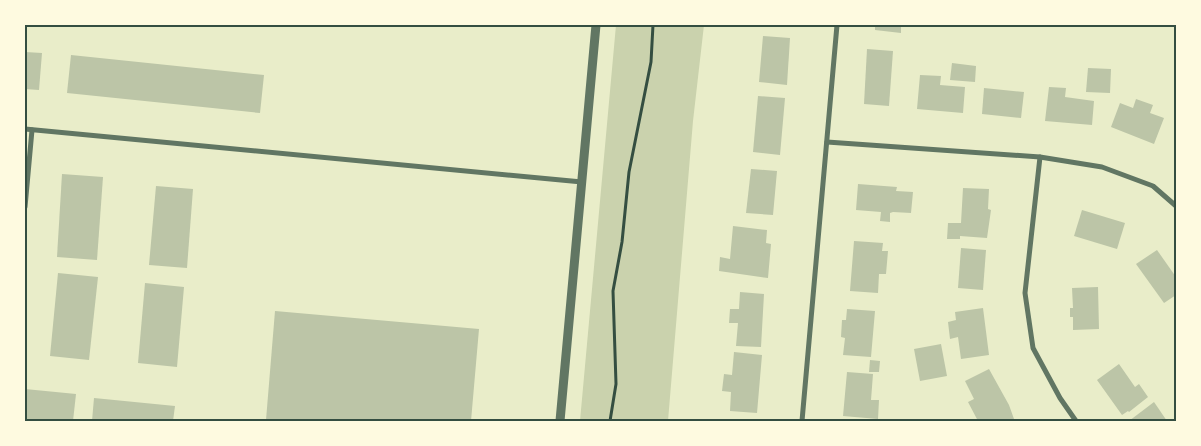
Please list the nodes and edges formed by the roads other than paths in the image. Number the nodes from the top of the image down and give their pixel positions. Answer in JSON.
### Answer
{"nodes":[{"id":1,"x":596,"y":25,"type":"edge"},
{"id":2,"x":837,"y":25,"type":"edge"},
{"id":3,"x":25,"y":129,"type":"edge"},
{"id":4,"x":32,"y":130,"type":"junction"},
{"id":5,"x":827,"y":142,"type":"junction"},
{"id":6,"x":1040,"y":157,"type":"junction"},
{"id":7,"x":582,"y":182,"type":"junction"},
{"id":8,"x":1176,"y":206,"type":"edge"},
{"id":9,"x":25,"y":207,"type":"edge"},
{"id":10,"x":560,"y":421,"type":"edge"},
{"id":11,"x":802,"y":421,"type":"edge"},
{"id":12,"x":1076,"y":421,"type":"edge"}],
"edges":[{"from":1,"to":7,"type":"street"},
{"from":2,"to":5,"type":"street"},
{"from":3,"to":4,"type":"street"},
{"from":4,"to":7,"type":"street"},
{"from":4,"to":9,"type":"street"},
{"from":5,"to":6,"type":"street"},
{"from":5,"to":11,"type":"street"},
{"from":6,"to":8,"type":"street"},
{"from":6,"to":12,"type":"street"},
{"from":7,"to":10,"type":"street"}]}
